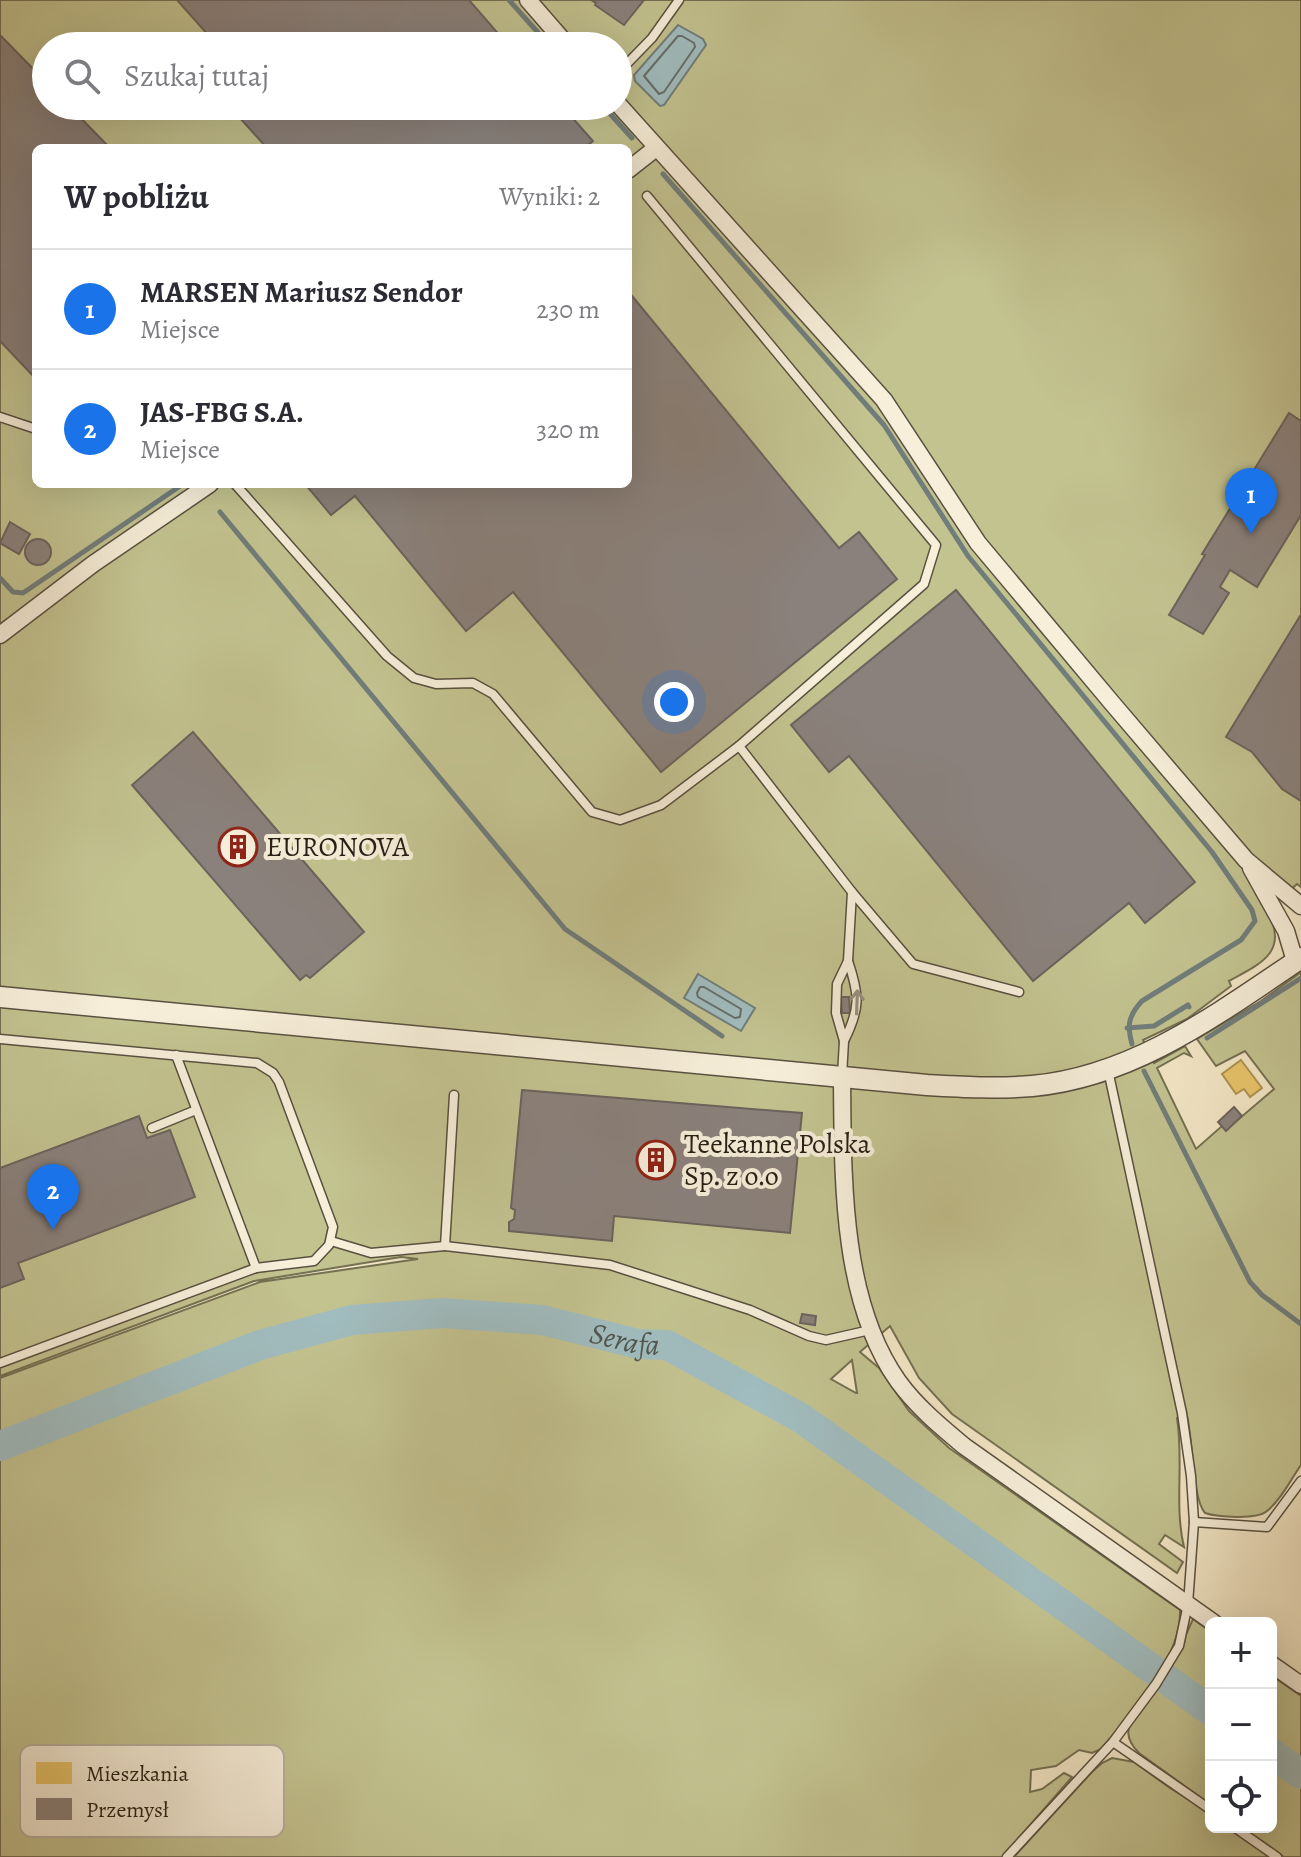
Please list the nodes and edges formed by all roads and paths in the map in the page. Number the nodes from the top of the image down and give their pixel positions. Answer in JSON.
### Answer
{"nodes":[{"id":1,"x":528,"y":0,"type":"edge"},
{"id":2,"x":679,"y":0,"type":"edge"},
{"id":3,"x":556,"y":32,"type":"edge"},
{"id":4,"x":632,"y":60,"type":"edge"},
{"id":5,"x":632,"y":120,"type":"edge"},
{"id":6,"x":656,"y":148,"type":"junction"},
{"id":7,"x":632,"y":167,"type":"edge"},
{"id":8,"x":647,"y":196,"type":"dead end"},
{"id":9,"x":0,"y":417,"type":"edge"},
{"id":10,"x":32,"y":428,"type":"edge"},
{"id":11,"x":204,"y":488,"type":"edge"},
{"id":12,"x":239,"y":488,"type":"edge"},
{"id":13,"x":0,"y":635,"type":"edge"},
{"id":14,"x":739,"y":746,"type":"junction"},
{"id":15,"x":1246,"y":860,"type":"junction"},
{"id":16,"x":852,"y":892,"type":"junction"},
{"id":17,"x":1301,"y":906,"type":"edge"},
{"id":18,"x":1298,"y":960,"type":"edge"},
{"id":19,"x":848,"y":961,"type":"junction"},
{"id":20,"x":1019,"y":992,"type":"dead end"},
{"id":21,"x":0,"y":997,"type":"edge"},
{"id":22,"x":0,"y":1039,"type":"edge"},
{"id":23,"x":844,"y":1041,"type":"junction"},
{"id":24,"x":176,"y":1055,"type":"junction"},
{"id":25,"x":1108,"y":1070,"type":"junction"},
{"id":26,"x":842,"y":1077,"type":"junction"},
{"id":27,"x":454,"y":1095,"type":"dead end"},
{"id":28,"x":196,"y":1110,"type":"junction"},
{"id":29,"x":152,"y":1128,"type":"dead end"},
{"id":30,"x":331,"y":1241,"type":"junction"},
{"id":31,"x":445,"y":1246,"type":"junction"},
{"id":32,"x":256,"y":1268,"type":"junction"},
{"id":33,"x":870,"y":1330,"type":"junction"},
{"id":34,"x":0,"y":1363,"type":"edge"},
{"id":35,"x":1301,"y":1481,"type":"edge"},
{"id":36,"x":1194,"y":1522,"type":"junction"},
{"id":37,"x":1188,"y":1604,"type":"junction"},
{"id":38,"x":1206,"y":1617,"type":"edge"},
{"id":39,"x":1277,"y":1668,"type":"edge"},
{"id":40,"x":1301,"y":1685,"type":"edge"},
{"id":41,"x":1113,"y":1742,"type":"junction"},
{"id":42,"x":1205,"y":1806,"type":"edge"},
{"id":43,"x":1243,"y":1833,"type":"edge"},
{"id":44,"x":1007,"y":1857,"type":"edge"},
{"id":45,"x":1277,"y":1857,"type":"edge"}],
"edges":[{"from":1,"to":3,"type":"street"},
{"from":2,"to":4,"type":"lane"},
{"from":5,"to":6,"type":"street"},
{"from":6,"to":7,"type":"street"},
{"from":6,"to":15,"type":"street"},
{"from":8,"to":14,"type":"lane"},
{"from":9,"to":10,"type":"lane"},
{"from":11,"to":13,"type":"street"},
{"from":12,"to":14,"type":"lane"},
{"from":14,"to":16,"type":"lane"},
{"from":15,"to":17,"type":"street"},
{"from":15,"to":18,"type":"street"},
{"from":16,"to":19,"type":"lane"},
{"from":16,"to":20,"type":"lane"},
{"from":18,"to":25,"type":"street"},
{"from":19,"to":23,"type":"lane"},
{"from":23,"to":19,"type":"lane","one_way":true},
{"from":21,"to":26,"type":"street"},
{"from":22,"to":24,"type":"lane"},
{"from":23,"to":26,"type":"lane"},
{"from":24,"to":28,"type":"lane"},
{"from":24,"to":30,"type":"lane"},
{"from":25,"to":26,"type":"street"},
{"from":25,"to":36,"type":"lane"},
{"from":26,"to":33,"type":"street"},
{"from":27,"to":31,"type":"lane"},
{"from":28,"to":29,"type":"lane"},
{"from":28,"to":32,"type":"lane"},
{"from":30,"to":31,"type":"lane"},
{"from":30,"to":32,"type":"lane"},
{"from":31,"to":33,"type":"lane"},
{"from":32,"to":34,"type":"lane"},
{"from":33,"to":37,"type":"street"},
{"from":35,"to":36,"type":"lane"},
{"from":36,"to":37,"type":"lane"},
{"from":37,"to":38,"type":"street"},
{"from":37,"to":41,"type":"lane"},
{"from":39,"to":40,"type":"street"},
{"from":41,"to":42,"type":"lane"},
{"from":41,"to":44,"type":"lane"},
{"from":43,"to":45,"type":"lane"}]}
